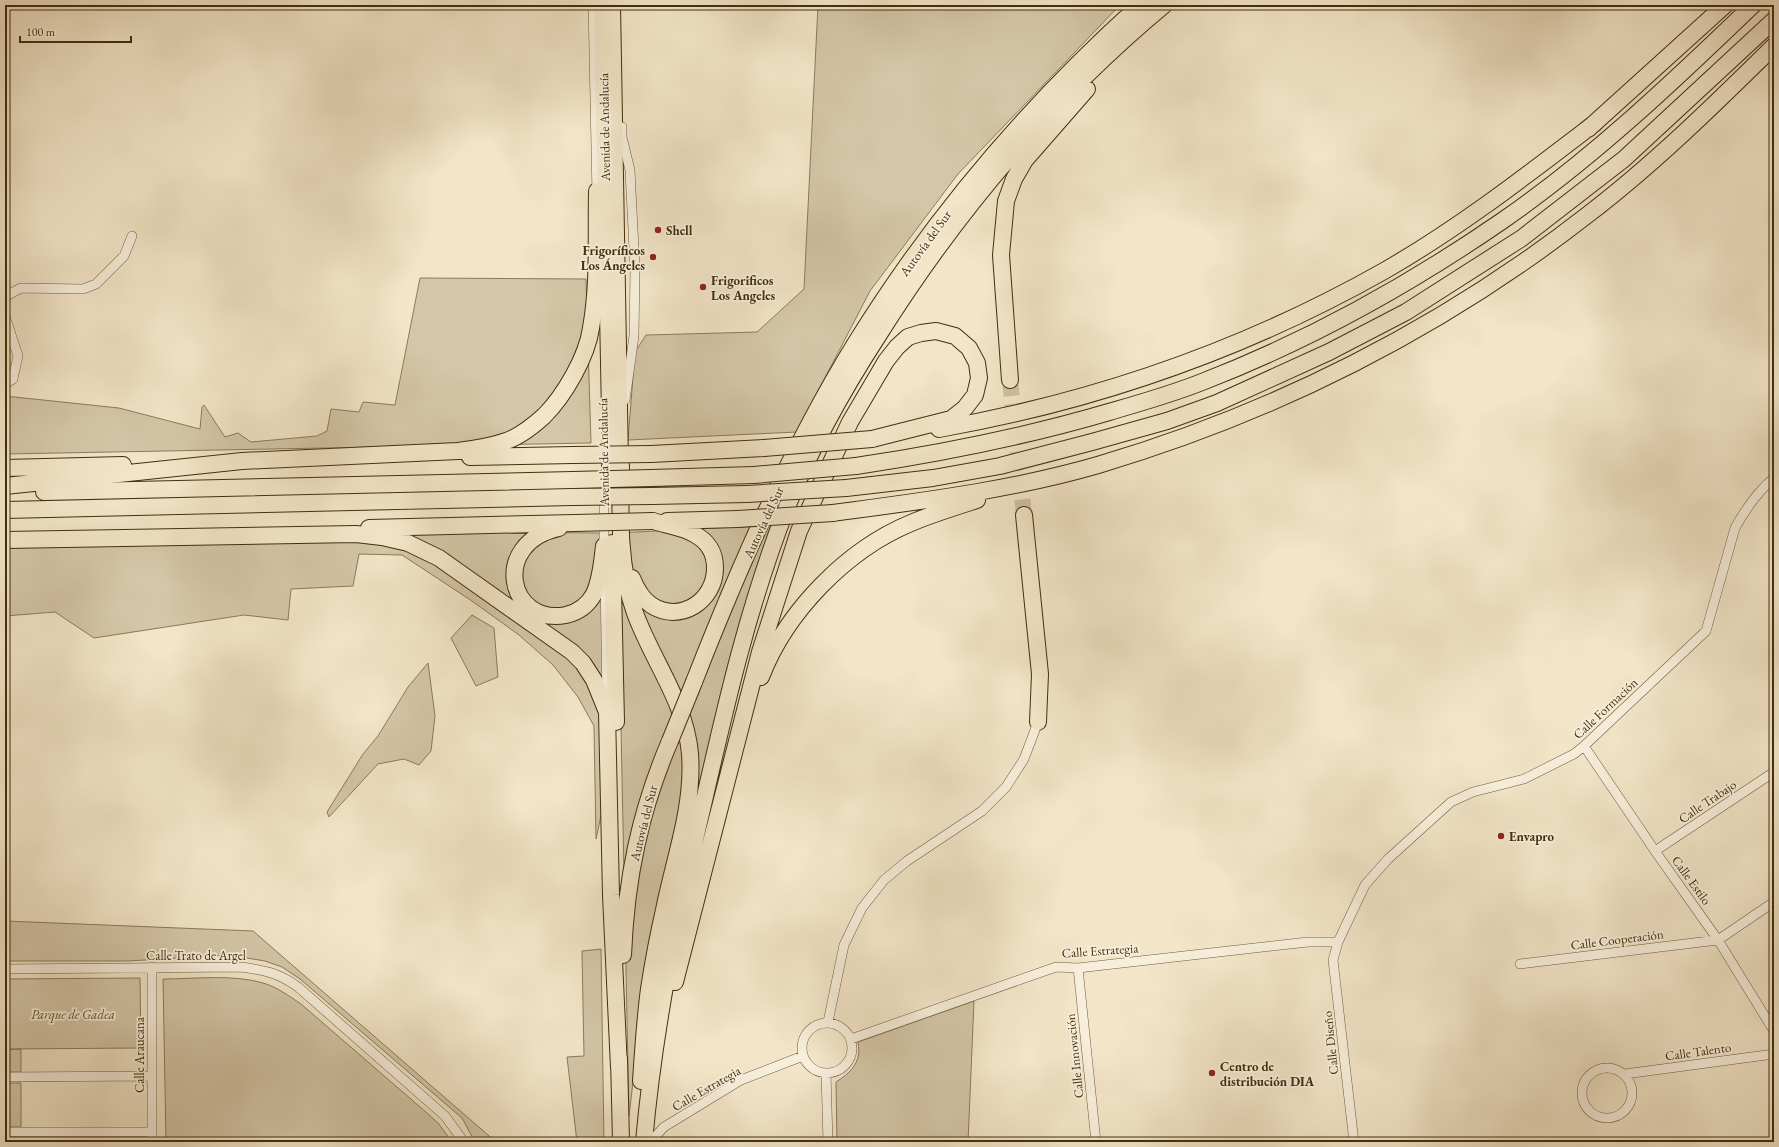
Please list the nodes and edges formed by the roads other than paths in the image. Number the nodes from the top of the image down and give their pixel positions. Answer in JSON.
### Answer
{"nodes":[{"id":1,"x":587,"y":5,"type":"edge"},
{"id":2,"x":593,"y":5,"type":"edge"},
{"id":3,"x":601,"y":5,"type":"edge"},
{"id":4,"x":1140,"y":5,"type":"edge"},
{"id":5,"x":1165,"y":5,"type":"edge"},
{"id":6,"x":1724,"y":5,"type":"edge"},
{"id":7,"x":1753,"y":5,"type":"edge"},
{"id":8,"x":617,"y":6,"type":"edge"},
{"id":9,"x":1774,"y":20,"type":"edge"},
{"id":10,"x":594,"y":27,"type":"junction"},
{"id":11,"x":1774,"y":46,"type":"edge"},
{"id":12,"x":615,"y":104,"type":"junction"},
{"id":13,"x":1595,"y":123,"type":"junction"},
{"id":14,"x":622,"y":137,"type":"junction"},
{"id":15,"x":597,"y":191,"type":"junction"},
{"id":16,"x":132,"y":236,"type":"dead end"},
{"id":17,"x":5,"y":303,"type":"edge"},
{"id":18,"x":1356,"y":311,"type":"junction"},
{"id":19,"x":5,"y":316,"type":"edge"},
{"id":20,"x":1010,"y":380,"type":"tunnel mouth"},
{"id":21,"x":5,"y":384,"type":"edge"},
{"id":22,"x":621,"y":433,"type":"junction"},
{"id":23,"x":872,"y":439,"type":"junction"},
{"id":24,"x":242,"y":461,"type":"junction"},
{"id":25,"x":616,"y":465,"type":"junction"},
{"id":26,"x":5,"y":468,"type":"edge"},
{"id":27,"x":1774,"y":478,"type":"edge"},
{"id":28,"x":1032,"y":481,"type":"junction"},
{"id":29,"x":5,"y":486,"type":"edge"},
{"id":30,"x":5,"y":493,"type":"edge"},
{"id":31,"x":5,"y":510,"type":"edge"},
{"id":32,"x":1024,"y":514,"type":"tunnel mouth"},
{"id":33,"x":653,"y":521,"type":"junction"},
{"id":34,"x":575,"y":523,"type":"junction"},
{"id":35,"x":5,"y":536,"type":"edge"},
{"id":36,"x":5,"y":540,"type":"edge"},
{"id":37,"x":604,"y":542,"type":"junction"},
{"id":38,"x":607,"y":712,"type":"junction"},
{"id":39,"x":1038,"y":722,"type":"joint"},
{"id":40,"x":740,"y":731,"type":"junction"},
{"id":41,"x":1584,"y":746,"type":"junction"},
{"id":42,"x":1774,"y":772,"type":"edge"},
{"id":43,"x":1655,"y":851,"type":"junction"},
{"id":44,"x":1774,"y":902,"type":"edge"},
{"id":45,"x":1718,"y":940,"type":"junction"},
{"id":46,"x":1338,"y":942,"type":"junction"},
{"id":47,"x":1520,"y":964,"type":"dead end"},
{"id":48,"x":152,"y":967,"type":"junction"},
{"id":49,"x":1078,"y":968,"type":"junction"},
{"id":50,"x":5,"y":969,"type":"edge"},
{"id":51,"x":614,"y":975,"type":"junction"},
{"id":52,"x":828,"y":1022,"type":"junction"},
{"id":53,"x":1774,"y":1031,"type":"edge"},
{"id":54,"x":851,"y":1039,"type":"junction"},
{"id":55,"x":1774,"y":1054,"type":"edge"},
{"id":56,"x":803,"y":1056,"type":"junction"},
{"id":57,"x":619,"y":1068,"type":"junction"},
{"id":58,"x":826,"y":1074,"type":"junction"},
{"id":59,"x":1625,"y":1074,"type":"junction"},
{"id":60,"x":152,"y":1076,"type":"junction"},
{"id":61,"x":5,"y":1077,"type":"edge"},
{"id":62,"x":646,"y":1122,"type":"junction"},
{"id":63,"x":5,"y":1132,"type":"edge"},
{"id":64,"x":152,"y":1132,"type":"junction"},
{"id":65,"x":152,"y":1142,"type":"edge"},
{"id":66,"x":464,"y":1142,"type":"edge"},
{"id":67,"x":621,"y":1142,"type":"edge"},
{"id":68,"x":637,"y":1142,"type":"edge"},
{"id":69,"x":644,"y":1142,"type":"edge"},
{"id":70,"x":650,"y":1142,"type":"edge"},
{"id":71,"x":828,"y":1142,"type":"edge"},
{"id":72,"x":1096,"y":1142,"type":"edge"},
{"id":73,"x":1354,"y":1142,"type":"edge"}],
"edges":[{"from":1,"to":10,"type":"street"},
{"from":2,"to":10,"type":"street","name":"Avenida de Andalucía"},
{"from":3,"to":25,"type":"main road","name":"Avenida de Andalucía"},
{"from":4,"to":57,"type":"highway","name":"Autovía del Sur","bridge":true},
{"from":5,"to":20,"type":"highway"},
{"from":5,"to":62,"type":"highway","name":"Autovía del Sur"},
{"from":6,"to":13,"type":"highway"},
{"from":7,"to":18,"type":"highway"},
{"from":8,"to":12,"type":"main road","name":"Avenida de Andalucía"},
{"from":8,"to":14,"type":"street"},
{"from":9,"to":31,"type":"highway","bridge":true},
{"from":10,"to":15,"type":"street","name":"Avenida de Andalucía"},
{"from":11,"to":28,"type":"highway"},
{"from":12,"to":14,"type":"street"},
{"from":12,"to":22,"type":"main road","name":"Avenida de Andalucía"},
{"from":13,"to":18,"type":"highway"},
{"from":13,"to":23,"type":"highway"},
{"from":14,"to":22,"type":"street"},
{"from":15,"to":24,"type":"highway"},
{"from":15,"to":37,"type":"street","name":"Avenida de Andalucía"},
{"from":16,"to":17,"type":"street"},
{"from":18,"to":30,"type":"highway","bridge":true},
{"from":19,"to":21,"type":"street"},
{"from":22,"to":25,"type":"main road","name":"Avenida de Andalucía"},
{"from":23,"to":24,"type":"highway","bridge":true},
{"from":23,"to":40,"type":"highway"},
{"from":24,"to":26,"type":"highway"},
{"from":24,"to":29,"type":"highway"},
{"from":25,"to":33,"type":"highway"},
{"from":25,"to":51,"type":"highway"},
{"from":25,"to":68,"type":"highway"},
{"from":27,"to":41,"type":"street","name":"Calle Formación"},
{"from":28,"to":33,"type":"highway","bridge":true},
{"from":28,"to":40,"type":"highway"},
{"from":32,"to":39,"type":"highway"},
{"from":33,"to":34,"type":"highway","bridge":true},
{"from":34,"to":35,"type":"highway"},
{"from":34,"to":37,"type":"highway"},
{"from":36,"to":38,"type":"highway"},
{"from":37,"to":38,"type":"street","name":"Avenida de Andalucía"},
{"from":38,"to":51,"type":"highway"},
{"from":39,"to":52,"type":"street"},
{"from":40,"to":62,"type":"highway"},
{"from":41,"to":43,"type":"street","name":"Calle Estilo"},
{"from":41,"to":46,"type":"street","name":"Calle Formación"},
{"from":42,"to":43,"type":"street","name":"Calle Trabajo"},
{"from":43,"to":45,"type":"street","name":"Calle Estilo"},
{"from":44,"to":45,"type":"street"},
{"from":45,"to":47,"type":"street","name":"Calle Cooperación"},
{"from":45,"to":53,"type":"street","name":"Calle Estilo"},
{"from":46,"to":49,"type":"street","name":"Calle Estrategia"},
{"from":46,"to":73,"type":"street","name":"Calle Diseño"},
{"from":48,"to":50,"type":"street","name":"Calle Trato de Argel"},
{"from":48,"to":60,"type":"street","name":"Calle Araucana"},
{"from":48,"to":66,"type":"street","name":"Calle Trato de Argel"},
{"from":49,"to":54,"type":"street","name":"Calle Estrategia"},
{"from":49,"to":72,"type":"street","name":"Calle Innovación"},
{"from":51,"to":57,"type":"highway"},
{"from":52,"to":54,"type":"street"},
{"from":52,"to":56,"type":"street"},
{"from":54,"to":58,"type":"street"},
{"from":55,"to":59,"type":"street","name":"Calle Talento"},
{"from":56,"to":58,"type":"street"},
{"from":56,"to":70,"type":"street","name":"Calle Estrategia"},
{"from":57,"to":67,"type":"highway","name":"Autovía del Sur"},
{"from":58,"to":71,"type":"street"},
{"from":59,"to":59,"type":"street"},
{"from":60,"to":61,"type":"street"},
{"from":60,"to":64,"type":"street","name":"Calle Araucana"},
{"from":62,"to":69,"type":"highway","name":"Autovía del Sur"},
{"from":63,"to":64,"type":"street"},
{"from":64,"to":65,"type":"street","name":"Calle Araucana"}]}
